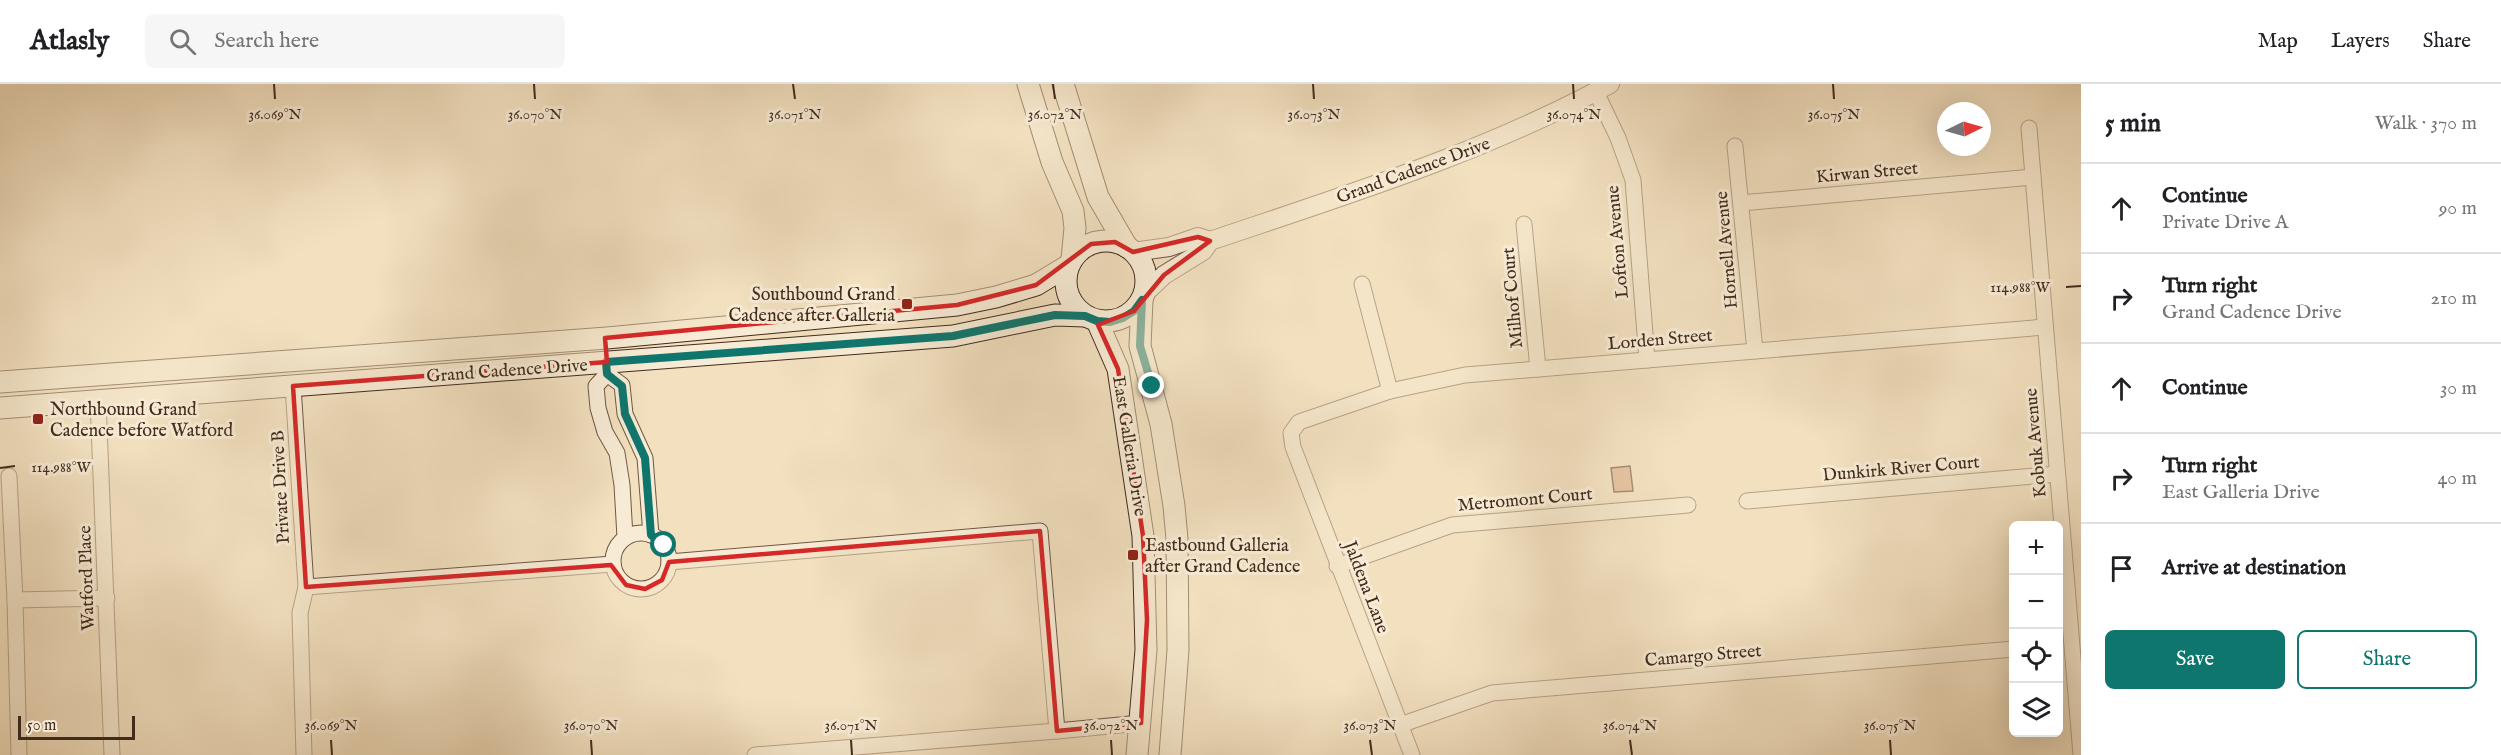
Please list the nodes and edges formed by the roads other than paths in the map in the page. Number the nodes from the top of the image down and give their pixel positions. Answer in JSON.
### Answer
{"nodes":[{"id":1,"x":1028,"y":84,"type":"edge"},
{"id":2,"x":1063,"y":84,"type":"edge"},
{"id":3,"x":1603,"y":88,"type":"edge"},
{"id":4,"x":2029,"y":128,"type":"dead end"},
{"id":5,"x":1735,"y":146,"type":"dead end"},
{"id":6,"x":2033,"y":177,"type":"junction"},
{"id":7,"x":1741,"y":203,"type":"junction"},
{"id":8,"x":1524,"y":224,"type":"dead end"},
{"id":9,"x":1210,"y":241,"type":"junction"},
{"id":10,"x":1130,"y":249,"type":"junction"},
{"id":11,"x":1071,"y":262,"type":"junction"},
{"id":12,"x":1362,"y":284,"type":"dead end"},
{"id":13,"x":1143,"y":297,"type":"junction"},
{"id":14,"x":1091,"y":318,"type":"junction"},
{"id":15,"x":2045,"y":327,"type":"junction"},
{"id":16,"x":605,"y":338,"type":"junction"},
{"id":17,"x":1755,"y":351,"type":"junction"},
{"id":18,"x":1647,"y":360,"type":"junction"},
{"id":19,"x":607,"y":368,"type":"junction"},
{"id":20,"x":1538,"y":369,"type":"junction"},
{"id":21,"x":0,"y":382,"type":"edge"},
{"id":22,"x":293,"y":386,"type":"junction"},
{"id":23,"x":1390,"y":391,"type":"junction"},
{"id":24,"x":98,"y":400,"type":"junction"},
{"id":25,"x":0,"y":408,"type":"edge"},
{"id":26,"x":1291,"y":433,"type":"joint"},
{"id":27,"x":2057,"y":474,"type":"junction"},
{"id":28,"x":9,"y":476,"type":"dead end"},
{"id":29,"x":1747,"y":501,"type":"dead end"},
{"id":30,"x":1688,"y":505,"type":"dead end"},
{"id":31,"x":651,"y":535,"type":"junction"},
{"id":32,"x":625,"y":537,"type":"junction"},
{"id":33,"x":669,"y":562,"type":"junction"},
{"id":34,"x":613,"y":564,"type":"junction"},
{"id":35,"x":1337,"y":566,"type":"junction"},
{"id":36,"x":306,"y":587,"type":"junction"},
{"id":37,"x":107,"y":598,"type":"junction"},
{"id":38,"x":15,"y":600,"type":"junction"},
{"id":39,"x":2065,"y":644,"type":"edge"},
{"id":40,"x":2009,"y":649,"type":"edge"},
{"id":41,"x":1141,"y":723,"type":"junction"},
{"id":42,"x":1400,"y":725,"type":"junction"},
{"id":43,"x":1057,"y":731,"type":"junction"},
{"id":44,"x":19,"y":755,"type":"edge"},
{"id":45,"x":112,"y":755,"type":"edge"},
{"id":46,"x":304,"y":755,"type":"edge"},
{"id":47,"x":755,"y":755,"type":"edge"},
{"id":48,"x":1137,"y":755,"type":"edge"},
{"id":49,"x":1170,"y":755,"type":"edge"},
{"id":50,"x":1412,"y":755,"type":"edge"},
{"id":51,"x":2081,"y":755,"type":"edge"}],
"edges":[{"from":1,"to":11,"type":"main road"},
{"from":2,"to":10,"type":"main road"},
{"from":3,"to":9,"type":"street","name":"Grand Cadence Drive"},
{"from":3,"to":18,"type":"street","name":"Lofton Avenue"},
{"from":4,"to":6,"type":"street","name":"Kobuk Avenue"},
{"from":5,"to":7,"type":"street","name":"Hornell Avenue"},
{"from":6,"to":7,"type":"street","name":"Kirwan Street"},
{"from":6,"to":15,"type":"street","name":"Kobuk Avenue"},
{"from":7,"to":17,"type":"street","name":"Hornell Avenue"},
{"from":8,"to":20,"type":"street","name":"Milhof Court"},
{"from":9,"to":10,"type":"street","name":"Grand Cadence Drive"},
{"from":9,"to":13,"type":"street","name":"Grand Cadence Drive"},
{"from":10,"to":11,"type":"main road"},
{"from":10,"to":13,"type":"main road"},
{"from":11,"to":14,"type":"main road"},
{"from":11,"to":16,"type":"main road","name":"Grand Cadence Drive"},
{"from":12,"to":23,"type":"street"},
{"from":13,"to":14,"type":"main road"},
{"from":13,"to":49,"type":"main road","name":"East Galleria Drive"},
{"from":14,"to":19,"type":"main road","name":"Grand Cadence Drive"},
{"from":14,"to":41,"type":"main road","name":"East Galleria Drive"},
{"from":15,"to":17,"type":"street","name":"Lorden Street"},
{"from":15,"to":27,"type":"street","name":"Kobuk Avenue"},
{"from":16,"to":19,"type":"main road"},
{"from":16,"to":21,"type":"main road","name":"Grand Cadence Drive"},
{"from":17,"to":18,"type":"street","name":"Lorden Street"},
{"from":18,"to":20,"type":"street","name":"Lorden Street"},
{"from":19,"to":22,"type":"main road","name":"Grand Cadence Drive"},
{"from":19,"to":31,"type":"street"},
{"from":19,"to":32,"type":"street"},
{"from":20,"to":23,"type":"street","name":"Lorden Street"},
{"from":22,"to":24,"type":"main road","name":"Grand Cadence Drive"},
{"from":22,"to":36,"type":"street","name":"Private Drive B"},
{"from":23,"to":26,"type":"street","name":"Lorden Street"},
{"from":24,"to":25,"type":"main road","name":"Grand Cadence Drive"},
{"from":24,"to":37,"type":"street","name":"Watford Place"},
{"from":26,"to":35,"type":"street","name":"Jaldena Lane"},
{"from":27,"to":29,"type":"street","name":"Dunkirk River Court"},
{"from":27,"to":39,"type":"street","name":"Kobuk Avenue"},
{"from":28,"to":38,"type":"street"},
{"from":30,"to":35,"type":"street","name":"Metromont Court"},
{"from":31,"to":32,"type":"street"},
{"from":31,"to":33,"type":"street"},
{"from":32,"to":34,"type":"street"},
{"from":33,"to":34,"type":"street"},
{"from":33,"to":43,"type":"street"},
{"from":34,"to":36,"type":"street"},
{"from":35,"to":42,"type":"street","name":"Jaldena Lane"},
{"from":36,"to":46,"type":"street","name":"Private Drive B"},
{"from":37,"to":38,"type":"street"},
{"from":37,"to":45,"type":"street","name":"Watford Place"},
{"from":38,"to":44,"type":"street"},
{"from":39,"to":51,"type":"street","name":"Kobuk Avenue"},
{"from":40,"to":42,"type":"street","name":"Camargo Street"},
{"from":41,"to":43,"type":"street"},
{"from":41,"to":48,"type":"main road","name":"East Galleria Drive"},
{"from":42,"to":50,"type":"street","name":"Jaldena Lane"},
{"from":43,"to":47,"type":"street"}]}
